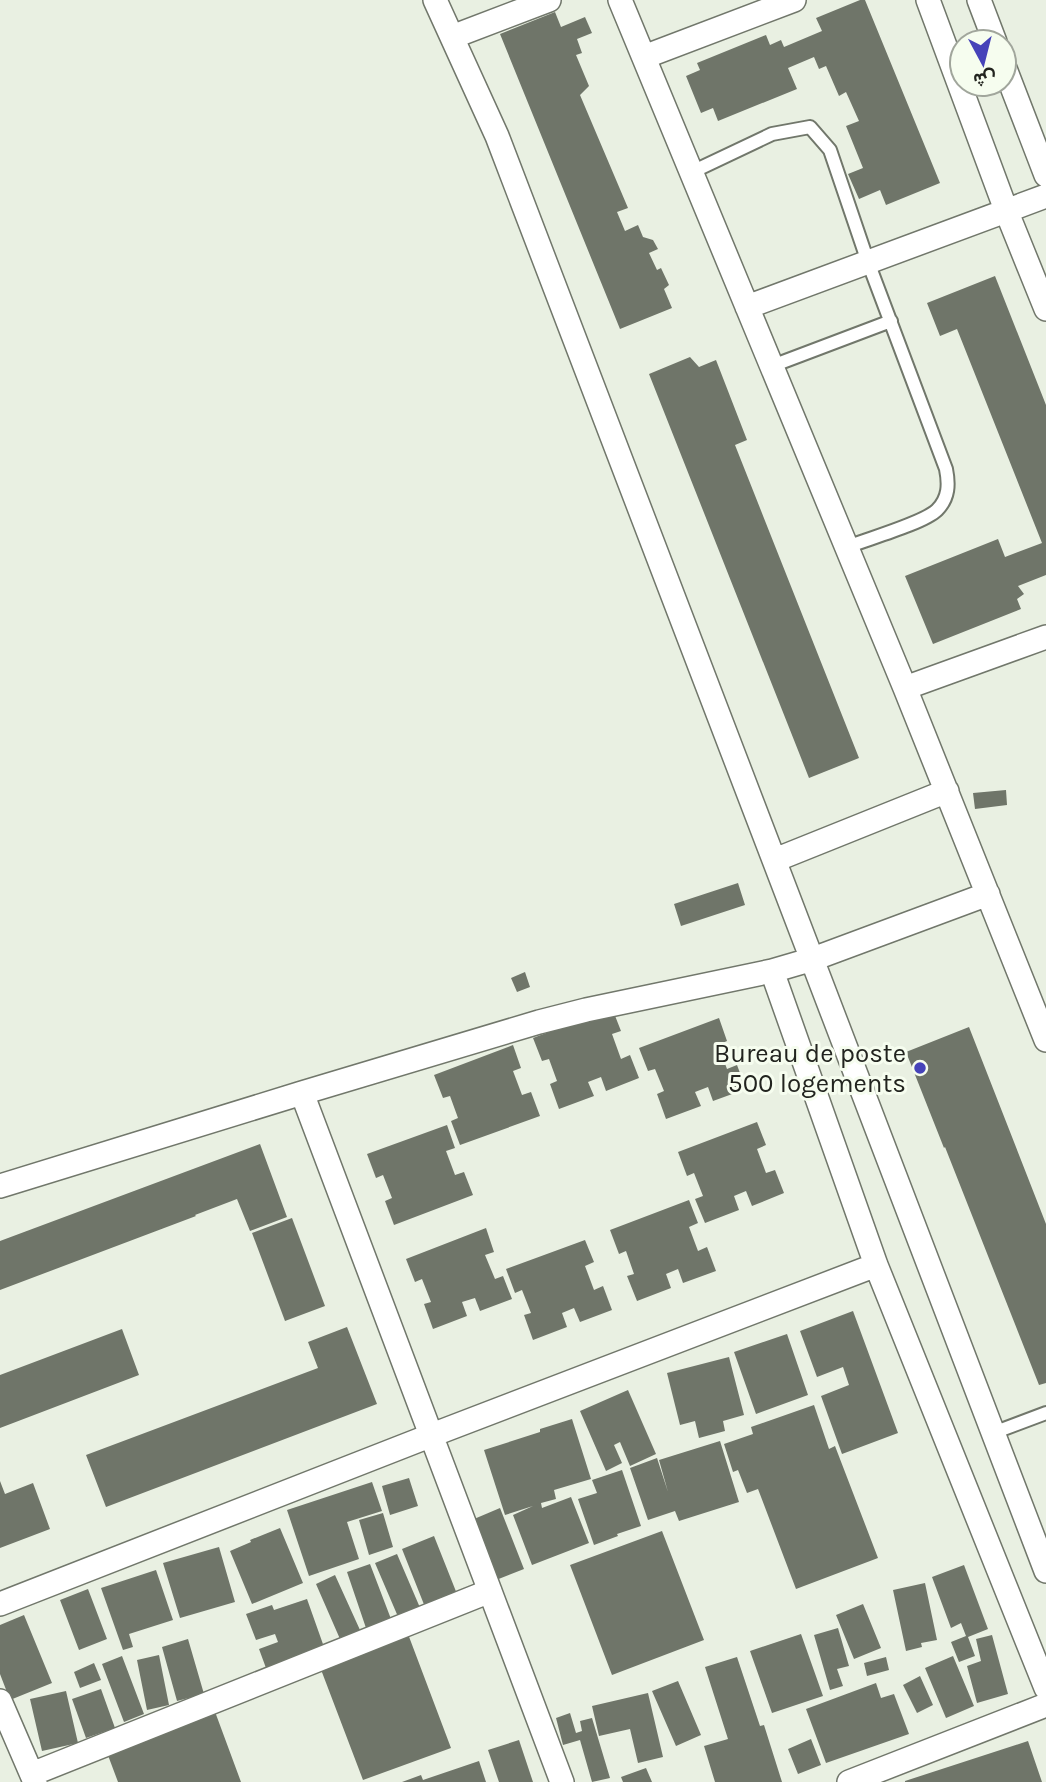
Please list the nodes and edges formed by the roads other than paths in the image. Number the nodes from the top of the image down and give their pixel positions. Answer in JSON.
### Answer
{"nodes":[{"id":1,"x":435,"y":0,"type":"edge"},
{"id":2,"x":549,"y":0,"type":"edge"},
{"id":3,"x":620,"y":0,"type":"edge"},
{"id":4,"x":794,"y":0,"type":"edge"},
{"id":5,"x":928,"y":0,"type":"edge"},
{"id":6,"x":979,"y":0,"type":"edge"},
{"id":7,"x":990,"y":28,"type":"edge"},
{"id":8,"x":452,"y":37,"type":"junction"},
{"id":9,"x":644,"y":57,"type":"junction"},
{"id":10,"x":1016,"y":98,"type":"edge"},
{"id":11,"x":692,"y":172,"type":"junction"},
{"id":12,"x":1046,"y":175,"type":"edge"},
{"id":13,"x":1046,"y":196,"type":"edge"},
{"id":14,"x":1006,"y":210,"type":"junction"},
{"id":15,"x":868,"y":262,"type":"junction"},
{"id":16,"x":747,"y":307,"type":"junction"},
{"id":17,"x":1046,"y":309,"type":"edge"},
{"id":18,"x":891,"y":321,"type":"junction"},
{"id":19,"x":772,"y":366,"type":"junction"},
{"id":20,"x":847,"y":547,"type":"junction"},
{"id":21,"x":1046,"y":637,"type":"edge"},
{"id":22,"x":905,"y":688,"type":"junction"},
{"id":23,"x":947,"y":791,"type":"junction"},
{"id":24,"x":775,"y":860,"type":"junction"},
{"id":25,"x":988,"y":894,"type":"junction"},
{"id":26,"x":813,"y":959,"type":"junction"},
{"id":27,"x":772,"y":971,"type":"junction"},
{"id":28,"x":1037,"y":992,"type":"edge"},
{"id":29,"x":1046,"y":1040,"type":"edge"},
{"id":30,"x":302,"y":1093,"type":"junction"},
{"id":31,"x":0,"y":1186,"type":"edge"},
{"id":32,"x":876,"y":1265,"type":"junction"},
{"id":33,"x":1046,"y":1413,"type":"edge"},
{"id":34,"x":993,"y":1433,"type":"junction"},
{"id":35,"x":432,"y":1436,"type":"junction"},
{"id":36,"x":1046,"y":1570,"type":"edge"},
{"id":37,"x":490,"y":1591,"type":"junction"},
{"id":38,"x":0,"y":1604,"type":"edge"},
{"id":39,"x":1046,"y":1688,"type":"edge"},
{"id":40,"x":0,"y":1701,"type":"edge"},
{"id":41,"x":1046,"y":1705,"type":"edge"},
{"id":42,"x":34,"y":1778,"type":"edge"},
{"id":43,"x":562,"y":1782,"type":"edge"},
{"id":44,"x":849,"y":1782,"type":"edge"}],
"edges":[{"from":1,"to":8,"type":"street"},
{"from":2,"to":8,"type":"street"},
{"from":3,"to":9,"type":"street"},
{"from":4,"to":9,"type":"street"},
{"from":5,"to":14,"type":"street"},
{"from":6,"to":7,"type":"street"},
{"from":8,"to":24,"type":"street"},
{"from":9,"to":11,"type":"street"},
{"from":10,"to":12,"type":"street"},
{"from":11,"to":15,"type":"lane"},
{"from":11,"to":16,"type":"street"},
{"from":13,"to":14,"type":"street"},
{"from":14,"to":15,"type":"street"},
{"from":14,"to":17,"type":"street"},
{"from":15,"to":16,"type":"street"},
{"from":15,"to":18,"type":"lane"},
{"from":16,"to":19,"type":"street"},
{"from":18,"to":19,"type":"lane"},
{"from":18,"to":20,"type":"lane"},
{"from":19,"to":20,"type":"street"},
{"from":20,"to":22,"type":"street"},
{"from":21,"to":22,"type":"street"},
{"from":22,"to":23,"type":"street"},
{"from":23,"to":24,"type":"street"},
{"from":23,"to":25,"type":"street"},
{"from":24,"to":26,"type":"street"},
{"from":25,"to":26,"type":"street"},
{"from":25,"to":28,"type":"street"},
{"from":26,"to":27,"type":"street"},
{"from":26,"to":34,"type":"street"},
{"from":27,"to":30,"type":"street"},
{"from":27,"to":32,"type":"street"},
{"from":28,"to":29,"type":"street"},
{"from":30,"to":31,"type":"street"},
{"from":30,"to":35,"type":"street"},
{"from":32,"to":35,"type":"street"},
{"from":32,"to":39,"type":"street"},
{"from":33,"to":34,"type":"lane"},
{"from":34,"to":36,"type":"street"},
{"from":35,"to":37,"type":"street"},
{"from":35,"to":38,"type":"street"},
{"from":37,"to":42,"type":"street"},
{"from":37,"to":43,"type":"street"},
{"from":40,"to":42,"type":"street"},
{"from":41,"to":44,"type":"street"}]}
